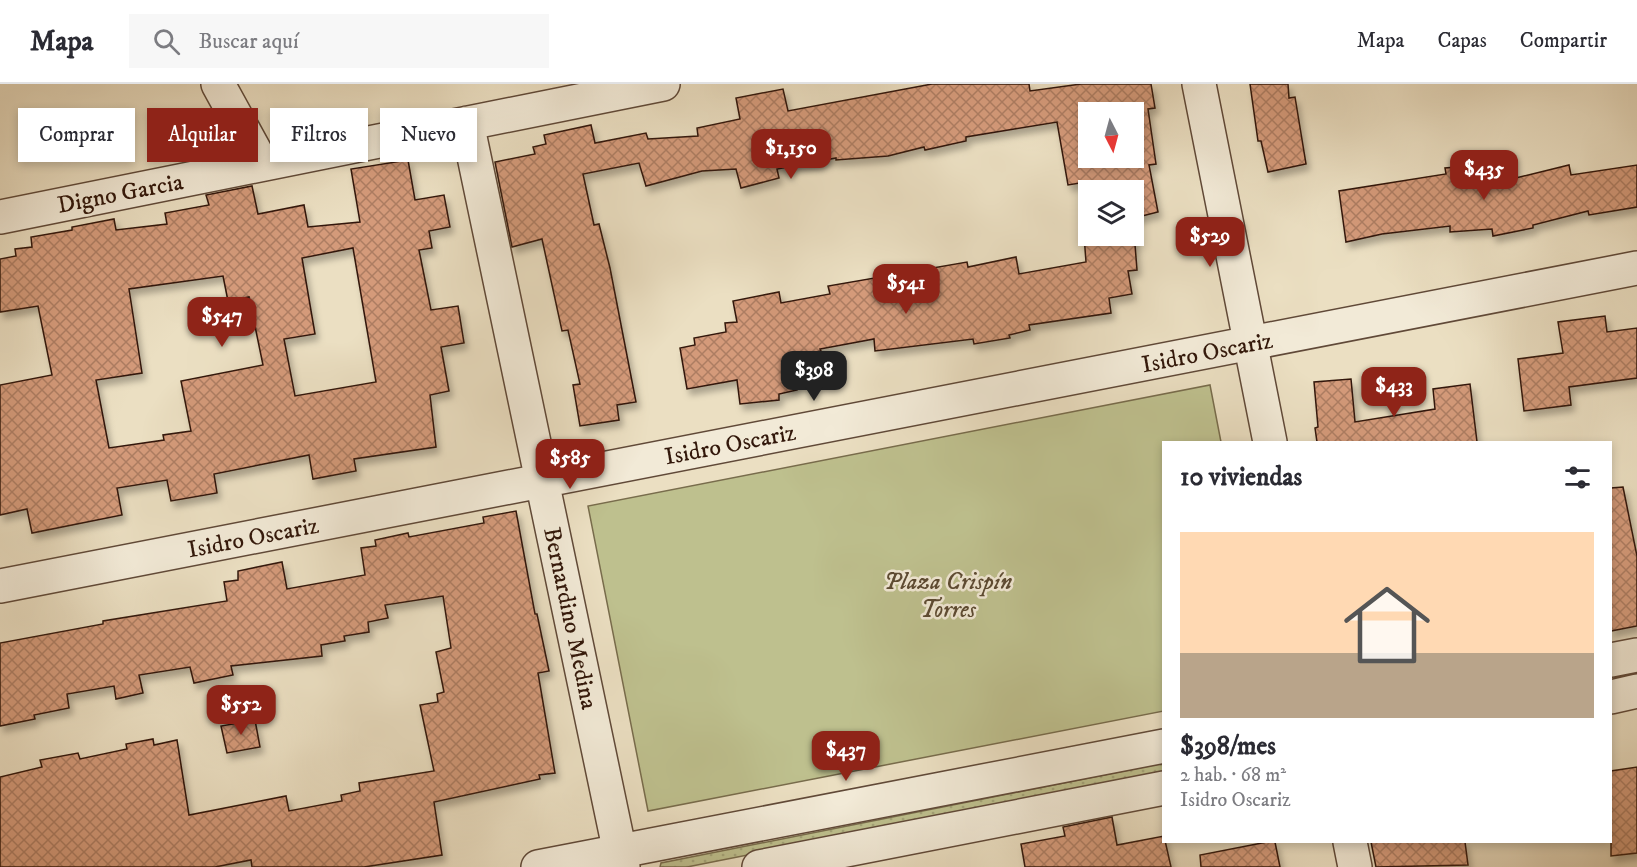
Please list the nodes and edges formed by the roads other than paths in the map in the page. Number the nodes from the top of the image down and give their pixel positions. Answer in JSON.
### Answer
{"nodes":[{"id":1,"x":218,"y":84,"type":"edge"},
{"id":2,"x":663,"y":84,"type":"edge"},
{"id":3,"x":1199,"y":84,"type":"edge"},
{"id":4,"x":628,"y":87,"type":"edge"},
{"id":5,"x":477,"y":121,"type":"edge"},
{"id":6,"x":380,"y":140,"type":"edge"},
{"id":7,"x":475,"y":162,"type":"edge"},
{"id":8,"x":262,"y":164,"type":"junction"},
{"id":9,"x":0,"y":217,"type":"edge"},
{"id":10,"x":1637,"y":268,"type":"edge"},
{"id":11,"x":1251,"y":343,"type":"junction"},
{"id":12,"x":1270,"y":441,"type":"edge"},
{"id":13,"x":542,"y":481,"type":"junction"},
{"id":14,"x":0,"y":586,"type":"edge"},
{"id":15,"x":1637,"y":655,"type":"edge"},
{"id":16,"x":1612,"y":660,"type":"edge"},
{"id":17,"x":1637,"y":691,"type":"edge"},
{"id":18,"x":1612,"y":697,"type":"edge"},
{"id":19,"x":1162,"y":746,"type":"edge"},
{"id":20,"x":1162,"y":788,"type":"edge"},
{"id":21,"x":1350,"y":843,"type":"edge"},
{"id":22,"x":621,"y":859,"type":"edge"},
{"id":23,"x":538,"y":867,"type":"edge"},
{"id":24,"x":759,"y":867,"type":"edge"},
{"id":25,"x":1355,"y":867,"type":"edge"}],
"edges":[{"from":1,"to":8,"type":"street"},
{"from":2,"to":4,"type":"street","name":"Digno Garcia"},
{"from":3,"to":11,"type":"street"},
{"from":4,"to":5,"type":"street","name":"Digno Garcia"},
{"from":6,"to":8,"type":"street","name":"Digno Garcia"},
{"from":7,"to":13,"type":"street","name":"Bernardino Medina"},
{"from":8,"to":9,"type":"street","name":"Digno Garcia"},
{"from":10,"to":11,"type":"street","name":"Isidro Oscariz"},
{"from":11,"to":12,"type":"street"},
{"from":11,"to":13,"type":"street","name":"Isidro Oscariz"},
{"from":13,"to":14,"type":"street","name":"Isidro Oscariz"},
{"from":13,"to":22,"type":"street","name":"Bernardino Medina"},
{"from":15,"to":16,"type":"street"},
{"from":17,"to":18,"type":"street"},
{"from":19,"to":22,"type":"street"},
{"from":20,"to":24,"type":"street"},
{"from":21,"to":25,"type":"street"},
{"from":22,"to":23,"type":"street"}]}
